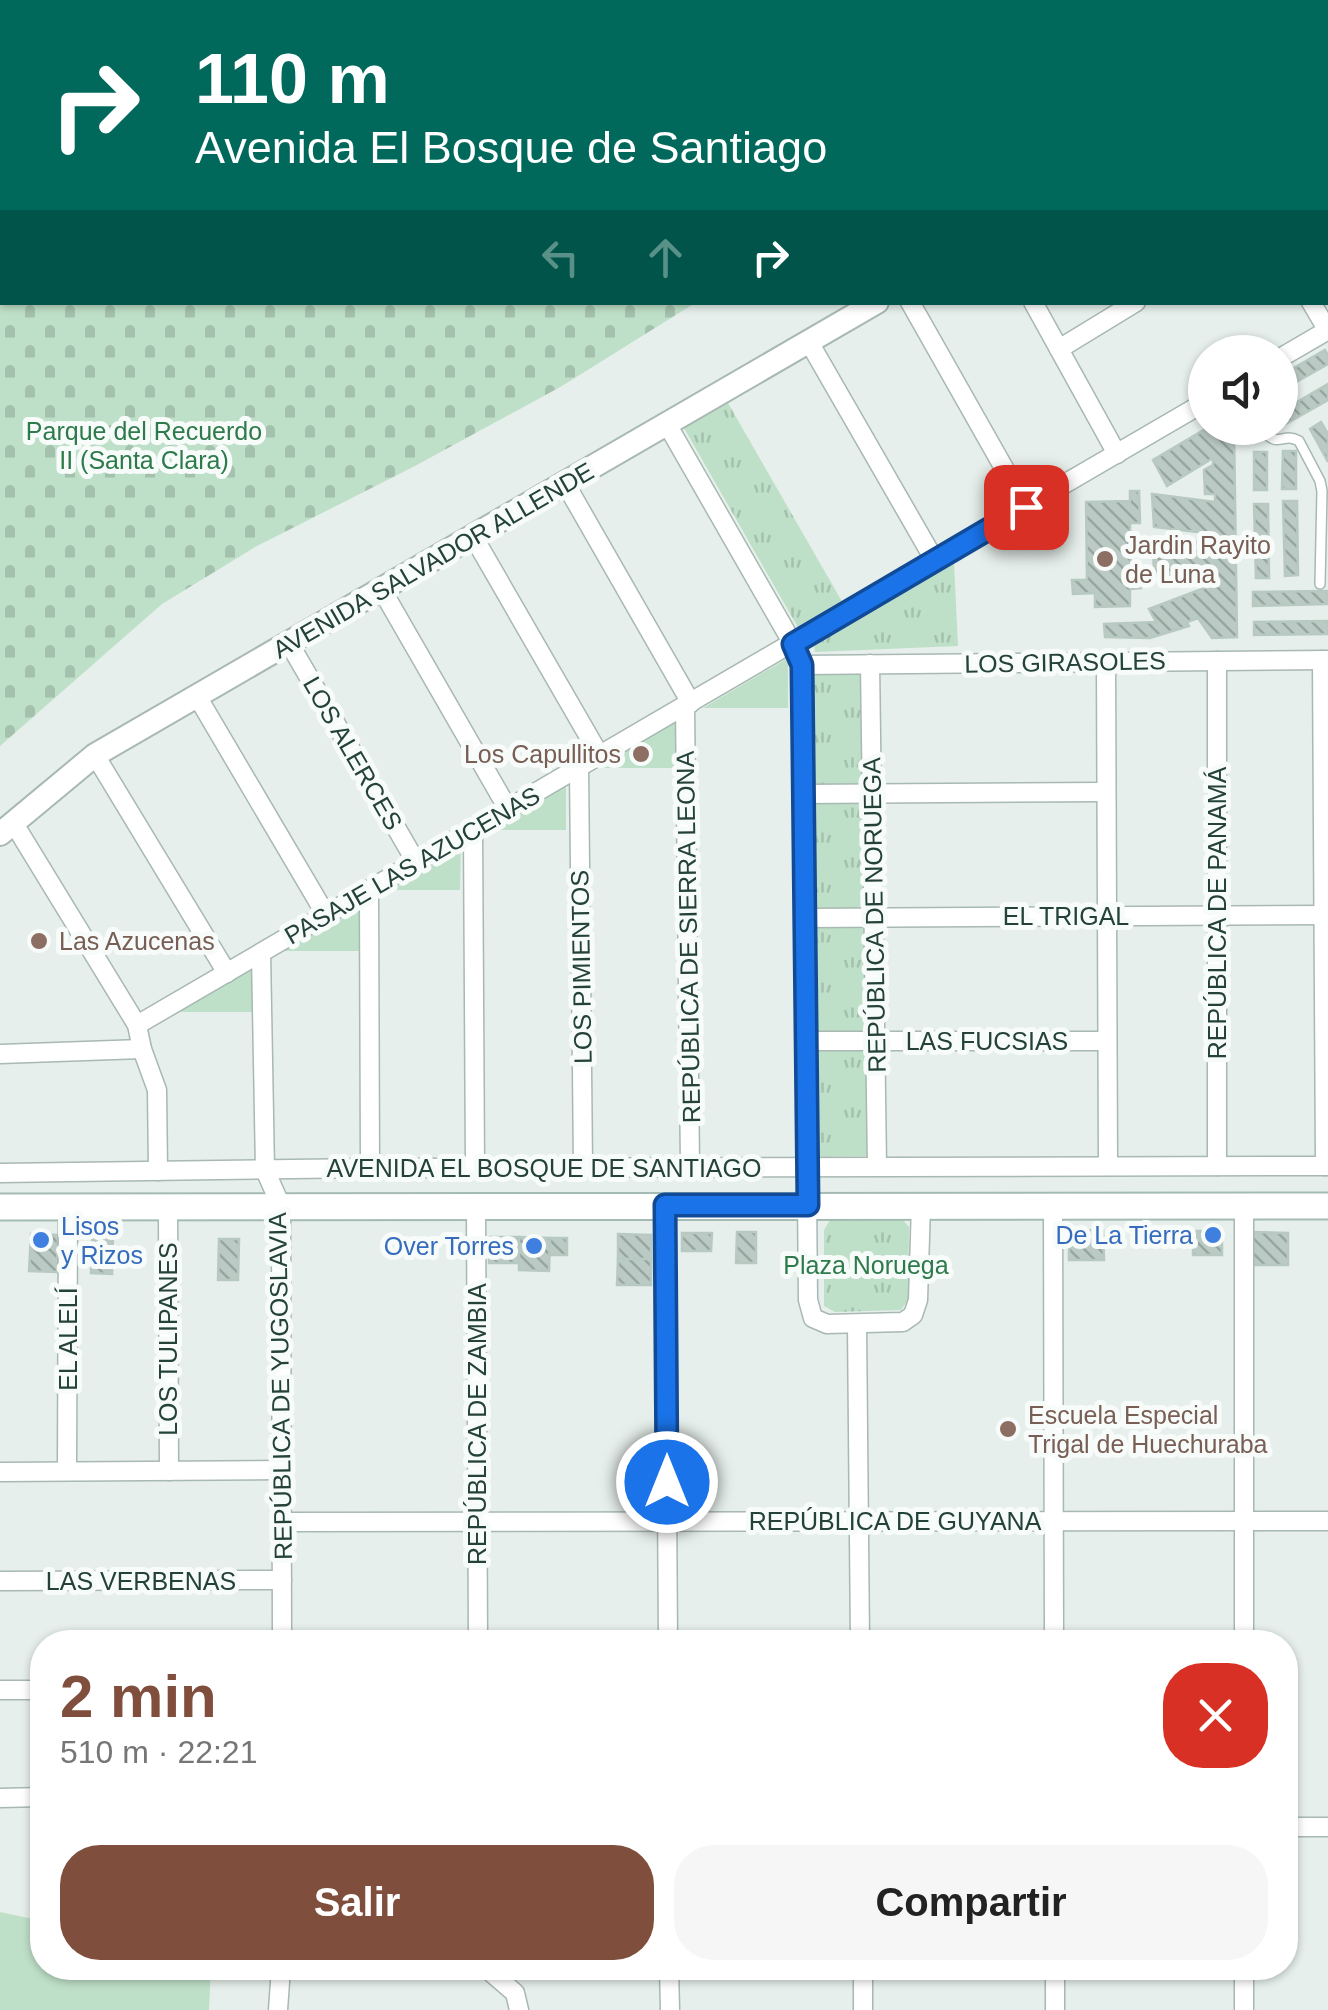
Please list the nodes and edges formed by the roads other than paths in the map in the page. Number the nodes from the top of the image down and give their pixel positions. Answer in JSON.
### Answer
{"nodes":[{"id":1,"x":873,"y":305,"type":"edge"},
{"id":2,"x":912,"y":305,"type":"edge"},
{"id":3,"x":1035,"y":305,"type":"edge"},
{"id":4,"x":1131,"y":305,"type":"edge"},
{"id":5,"x":1313,"y":305,"type":"edge"},
{"id":6,"x":1328,"y":331,"type":"edge"},
{"id":7,"x":809,"y":342,"type":"junction"},
{"id":8,"x":1298,"y":348,"type":"edge"},
{"id":9,"x":1059,"y":349,"type":"junction"},
{"id":10,"x":1188,"y":412,"type":"edge"},
{"id":11,"x":667,"y":424,"type":"junction"},
{"id":12,"x":1298,"y":440,"type":"edge"},
{"id":13,"x":1117,"y":454,"type":"junction"},
{"id":14,"x":565,"y":483,"type":"junction"},
{"id":15,"x":1026,"y":507,"type":"junction"},
{"id":16,"x":473,"y":536,"type":"junction"},
{"id":17,"x":935,"y":562,"type":"junction"},
{"id":18,"x":1320,"y":584,"type":"dead end"},
{"id":19,"x":382,"y":590,"type":"junction"},
{"id":20,"x":289,"y":643,"type":"junction"},
{"id":21,"x":793,"y":644,"type":"junction"},
{"id":22,"x":1325,"y":660,"type":"edge"},
{"id":23,"x":1218,"y":661,"type":"junction"},
{"id":24,"x":1106,"y":662,"type":"junction"},
{"id":25,"x":870,"y":664,"type":"junction"},
{"id":26,"x":802,"y":665,"type":"junction"},
{"id":27,"x":197,"y":696,"type":"junction"},
{"id":28,"x":688,"y":704,"type":"junction"},
{"id":29,"x":95,"y":755,"type":"junction"},
{"id":30,"x":600,"y":756,"type":"junction"},
{"id":31,"x":579,"y":768,"type":"junction"},
{"id":32,"x":1105,"y":792,"type":"junction"},
{"id":33,"x":804,"y":794,"type":"junction"},
{"id":34,"x":872,"y":794,"type":"junction"},
{"id":35,"x":508,"y":810,"type":"junction"},
{"id":36,"x":7,"y":828,"type":"edge"},
{"id":37,"x":473,"y":830,"type":"junction"},
{"id":38,"x":416,"y":862,"type":"junction"},
{"id":39,"x":369,"y":890,"type":"junction"},
{"id":40,"x":326,"y":915,"type":"junction"},
{"id":41,"x":1326,"y":915,"type":"edge"},
{"id":42,"x":1105,"y":916,"type":"junction"},
{"id":43,"x":1218,"y":916,"type":"junction"},
{"id":44,"x":804,"y":918,"type":"junction"},
{"id":45,"x":874,"y":918,"type":"junction"},
{"id":46,"x":261,"y":953,"type":"junction"},
{"id":47,"x":226,"y":973,"type":"junction"},
{"id":48,"x":137,"y":1025,"type":"junction"},
{"id":49,"x":806,"y":1040,"type":"junction"},
{"id":50,"x":876,"y":1041,"type":"junction"},
{"id":51,"x":1107,"y":1041,"type":"junction"},
{"id":52,"x":142,"y":1049,"type":"junction"},
{"id":53,"x":0,"y":1054,"type":"edge"},
{"id":54,"x":808,"y":1166,"type":"junction"},
{"id":55,"x":877,"y":1166,"type":"junction"},
{"id":56,"x":1108,"y":1166,"type":"junction"},
{"id":57,"x":1217,"y":1166,"type":"junction"},
{"id":58,"x":1327,"y":1166,"type":"edge"},
{"id":59,"x":476,"y":1167,"type":"junction"},
{"id":60,"x":583,"y":1167,"type":"junction"},
{"id":61,"x":690,"y":1167,"type":"junction"},
{"id":62,"x":370,"y":1168,"type":"junction"},
{"id":63,"x":265,"y":1170,"type":"junction"},
{"id":64,"x":158,"y":1171,"type":"junction"},
{"id":65,"x":0,"y":1173,"type":"edge"},
{"id":66,"x":476,"y":1205,"type":"junction"},
{"id":67,"x":665,"y":1205,"type":"junction"},
{"id":68,"x":808,"y":1205,"type":"junction"},
{"id":69,"x":921,"y":1205,"type":"junction"},
{"id":70,"x":1053,"y":1205,"type":"junction"},
{"id":71,"x":0,"y":1206,"type":"edge"},
{"id":72,"x":68,"y":1206,"type":"junction"},
{"id":73,"x":168,"y":1206,"type":"junction"},
{"id":74,"x":281,"y":1206,"type":"junction"},
{"id":75,"x":1244,"y":1206,"type":"junction"},
{"id":76,"x":1328,"y":1206,"type":"edge"},
{"id":77,"x":858,"y":1324,"type":"junction"},
{"id":78,"x":282,"y":1470,"type":"junction"},
{"id":79,"x":67,"y":1471,"type":"junction"},
{"id":80,"x":169,"y":1471,"type":"junction"},
{"id":81,"x":0,"y":1472,"type":"edge"},
{"id":82,"x":1054,"y":1521,"type":"junction"},
{"id":83,"x":1244,"y":1521,"type":"junction"},
{"id":84,"x":1328,"y":1521,"type":"edge"},
{"id":85,"x":282,"y":1522,"type":"junction"},
{"id":86,"x":477,"y":1522,"type":"junction"},
{"id":87,"x":667,"y":1522,"type":"junction"},
{"id":88,"x":859,"y":1522,"type":"junction"},
{"id":89,"x":282,"y":1580,"type":"junction"},
{"id":90,"x":0,"y":1581,"type":"edge"},
{"id":91,"x":282,"y":1630,"type":"edge"},
{"id":92,"x":478,"y":1630,"type":"edge"},
{"id":93,"x":668,"y":1630,"type":"edge"},
{"id":94,"x":860,"y":1630,"type":"edge"},
{"id":95,"x":1054,"y":1630,"type":"edge"},
{"id":96,"x":1244,"y":1630,"type":"edge"},
{"id":97,"x":0,"y":1690,"type":"edge"},
{"id":98,"x":30,"y":1690,"type":"edge"},
{"id":99,"x":30,"y":1797,"type":"edge"},
{"id":100,"x":0,"y":1798,"type":"edge"},
{"id":101,"x":1328,"y":1827,"type":"edge"},
{"id":102,"x":1298,"y":1828,"type":"edge"},
{"id":103,"x":279,"y":1980,"type":"edge"},
{"id":104,"x":500,"y":1980,"type":"edge"},
{"id":105,"x":669,"y":1980,"type":"edge"},
{"id":106,"x":863,"y":1980,"type":"edge"},
{"id":107,"x":1055,"y":1980,"type":"edge"},
{"id":108,"x":1244,"y":1980,"type":"edge"},
{"id":109,"x":278,"y":2010,"type":"edge"},
{"id":110,"x":518,"y":2010,"type":"edge"},
{"id":111,"x":670,"y":2010,"type":"edge"},
{"id":112,"x":863,"y":2010,"type":"edge"},
{"id":113,"x":1055,"y":2010,"type":"edge"},
{"id":114,"x":1244,"y":2010,"type":"edge"}],
"edges":[{"from":1,"to":7,"type":"street","name":"AVENIDA SALVADOR ALLENDE"},
{"from":2,"to":15,"type":"street"},
{"from":3,"to":9,"type":"street"},
{"from":4,"to":9,"type":"street"},
{"from":5,"to":6,"type":"street"},
{"from":6,"to":8,"type":"street"},
{"from":7,"to":11,"type":"street","name":"AVENIDA SALVADOR ALLENDE"},
{"from":7,"to":17,"type":"street"},
{"from":9,"to":13,"type":"street"},
{"from":10,"to":13,"type":"street","name":"PASAJE LAS AZUCENAS"},
{"from":11,"to":14,"type":"street","name":"AVENIDA SALVADOR ALLENDE"},
{"from":11,"to":21,"type":"street"},
{"from":12,"to":18,"type":"lane"},
{"from":13,"to":15,"type":"street","name":"PASAJE LAS AZUCENAS"},
{"from":14,"to":16,"type":"street","name":"AVENIDA SALVADOR ALLENDE"},
{"from":14,"to":28,"type":"street","name":"REPÚBLICA DE SIERRA LEONA"},
{"from":15,"to":17,"type":"street","name":"PASAJE LAS AZUCENAS"},
{"from":16,"to":19,"type":"street","name":"AVENIDA SALVADOR ALLENDE"},
{"from":16,"to":30,"type":"street"},
{"from":17,"to":21,"type":"street","name":"PASAJE LAS AZUCENAS"},
{"from":19,"to":20,"type":"street","name":"AVENIDA SALVADOR ALLENDE"},
{"from":19,"to":35,"type":"street"},
{"from":20,"to":27,"type":"street","name":"AVENIDA SALVADOR ALLENDE"},
{"from":20,"to":38,"type":"street","name":"LOS ALERCES"},
{"from":21,"to":26,"type":"street"},
{"from":21,"to":28,"type":"street","name":"PASAJE LAS AZUCENAS"},
{"from":22,"to":23,"type":"street","name":"LOS GIRASOLES"},
{"from":22,"to":41,"type":"street"},
{"from":23,"to":24,"type":"street","name":"LOS GIRASOLES"},
{"from":23,"to":43,"type":"street","name":"REPÚBLICA DE PANAMÁ"},
{"from":24,"to":25,"type":"street","name":"LOS GIRASOLES"},
{"from":24,"to":32,"type":"street"},
{"from":25,"to":26,"type":"street","name":"LOS GIRASOLES"},
{"from":25,"to":34,"type":"street","name":"REPÚBLICA DE NORUEGA"},
{"from":26,"to":33,"type":"street"},
{"from":27,"to":29,"type":"street","name":"AVENIDA SALVADOR ALLENDE"},
{"from":27,"to":40,"type":"street"},
{"from":28,"to":30,"type":"street","name":"PASAJE LAS AZUCENAS"},
{"from":28,"to":61,"type":"street","name":"REPÚBLICA DE SIERRA LEONA"},
{"from":29,"to":36,"type":"street","name":"AVENIDA SALVADOR ALLENDE"},
{"from":29,"to":47,"type":"street"},
{"from":30,"to":31,"type":"street","name":"PASAJE LAS AZUCENAS"},
{"from":31,"to":35,"type":"street","name":"PASAJE LAS AZUCENAS"},
{"from":31,"to":60,"type":"street","name":"LOS PIMIENTOS"},
{"from":32,"to":34,"type":"street"},
{"from":32,"to":42,"type":"street"},
{"from":33,"to":34,"type":"street"},
{"from":33,"to":44,"type":"street"},
{"from":34,"to":45,"type":"street","name":"REPÚBLICA DE NORUEGA"},
{"from":35,"to":37,"type":"street","name":"PASAJE LAS AZUCENAS"},
{"from":36,"to":48,"type":"street"},
{"from":37,"to":38,"type":"street","name":"PASAJE LAS AZUCENAS"},
{"from":37,"to":59,"type":"street"},
{"from":38,"to":39,"type":"street","name":"PASAJE LAS AZUCENAS"},
{"from":39,"to":40,"type":"street","name":"PASAJE LAS AZUCENAS"},
{"from":39,"to":62,"type":"street"},
{"from":40,"to":46,"type":"street","name":"PASAJE LAS AZUCENAS"},
{"from":41,"to":43,"type":"street","name":"EL TRIGAL"},
{"from":41,"to":58,"type":"street"},
{"from":42,"to":43,"type":"street","name":"EL TRIGAL"},
{"from":42,"to":45,"type":"street","name":"EL TRIGAL"},
{"from":42,"to":51,"type":"street"},
{"from":43,"to":57,"type":"street","name":"REPÚBLICA DE PANAMÁ"},
{"from":44,"to":45,"type":"street","name":"EL TRIGAL"},
{"from":44,"to":49,"type":"street"},
{"from":45,"to":50,"type":"street","name":"REPÚBLICA DE NORUEGA"},
{"from":46,"to":47,"type":"street","name":"PASAJE LAS AZUCENAS"},
{"from":46,"to":63,"type":"street","name":"REPÚBLICA DE YUGOSLAVIA"},
{"from":47,"to":48,"type":"street","name":"PASAJE LAS AZUCENAS"},
{"from":48,"to":52,"type":"street"},
{"from":49,"to":50,"type":"street","name":"LAS FUCSIAS"},
{"from":49,"to":54,"type":"street"},
{"from":50,"to":51,"type":"street","name":"LAS FUCSIAS"},
{"from":50,"to":55,"type":"street","name":"REPÚBLICA DE NORUEGA"},
{"from":51,"to":56,"type":"street"},
{"from":52,"to":53,"type":"street"},
{"from":52,"to":64,"type":"street"},
{"from":54,"to":55,"type":"street","name":"AVENIDA EL BOSQUE DE SANTIAGO"},
{"from":54,"to":61,"type":"street","name":"AVENIDA EL BOSQUE DE SANTIAGO"},
{"from":54,"to":68,"type":"street"},
{"from":55,"to":56,"type":"street","name":"AVENIDA EL BOSQUE DE SANTIAGO"},
{"from":56,"to":57,"type":"street","name":"AVENIDA EL BOSQUE DE SANTIAGO"},
{"from":57,"to":58,"type":"street","name":"AVENIDA EL BOSQUE DE SANTIAGO"},
{"from":59,"to":60,"type":"street","name":"AVENIDA EL BOSQUE DE SANTIAGO"},
{"from":59,"to":62,"type":"street","name":"AVENIDA EL BOSQUE DE SANTIAGO"},
{"from":60,"to":61,"type":"street","name":"AVENIDA EL BOSQUE DE SANTIAGO"},
{"from":62,"to":63,"type":"street","name":"AVENIDA EL BOSQUE DE SANTIAGO"},
{"from":63,"to":64,"type":"street","name":"AVENIDA EL BOSQUE DE SANTIAGO"},
{"from":63,"to":74,"type":"street","name":"REPÚBLICA DE YUGOSLAVIA"},
{"from":64,"to":65,"type":"street","name":"AVENIDA EL BOSQUE DE SANTIAGO"},
{"from":66,"to":67,"type":"main road","name":"AVENIDA EL BOSQUE DE SANTIAGO"},
{"from":66,"to":74,"type":"main road","name":"AVENIDA EL BOSQUE DE SANTIAGO"},
{"from":66,"to":86,"type":"street","name":"REPÚBLICA DE ZAMBIA"},
{"from":67,"to":68,"type":"main road","name":"AVENIDA EL BOSQUE DE SANTIAGO"},
{"from":67,"to":87,"type":"street"},
{"from":68,"to":69,"type":"main road","name":"AVENIDA EL BOSQUE DE SANTIAGO"},
{"from":68,"to":77,"type":"street"},
{"from":69,"to":70,"type":"main road","name":"AVENIDA EL BOSQUE DE SANTIAGO"},
{"from":69,"to":77,"type":"street"},
{"from":70,"to":75,"type":"main road","name":"AVENIDA EL BOSQUE DE SANTIAGO"},
{"from":70,"to":82,"type":"street"},
{"from":71,"to":72,"type":"main road","name":"AVENIDA EL BOSQUE DE SANTIAGO"},
{"from":72,"to":73,"type":"main road","name":"AVENIDA EL BOSQUE DE SANTIAGO"},
{"from":72,"to":79,"type":"street","name":"EL ALELÍ"},
{"from":73,"to":74,"type":"main road","name":"AVENIDA EL BOSQUE DE SANTIAGO"},
{"from":73,"to":80,"type":"street","name":"LOS TULIPANES"},
{"from":74,"to":78,"type":"street","name":"REPÚBLICA DE YUGOSLAVIA"},
{"from":75,"to":76,"type":"main road","name":"AVENIDA EL BOSQUE DE SANTIAGO"},
{"from":75,"to":83,"type":"street"},
{"from":77,"to":88,"type":"street"},
{"from":78,"to":80,"type":"street"},
{"from":78,"to":85,"type":"street","name":"REPÚBLICA DE YUGOSLAVIA"},
{"from":79,"to":80,"type":"street"},
{"from":79,"to":81,"type":"street"},
{"from":82,"to":83,"type":"street","name":"REPÚBLICA DE GUYANA"},
{"from":82,"to":88,"type":"street","name":"REPÚBLICA DE GUYANA"},
{"from":82,"to":95,"type":"street"},
{"from":83,"to":84,"type":"street","name":"REPÚBLICA DE GUYANA"},
{"from":83,"to":96,"type":"street"},
{"from":85,"to":86,"type":"street","name":"REPÚBLICA DE GUYANA"},
{"from":85,"to":89,"type":"street","name":"REPÚBLICA DE YUGOSLAVIA"},
{"from":86,"to":87,"type":"street","name":"REPÚBLICA DE GUYANA"},
{"from":86,"to":92,"type":"street","name":"REPÚBLICA DE ZAMBIA"},
{"from":87,"to":88,"type":"street","name":"REPÚBLICA DE GUYANA"},
{"from":87,"to":93,"type":"street"},
{"from":88,"to":94,"type":"street"},
{"from":89,"to":90,"type":"street","name":"LAS VERBENAS"},
{"from":89,"to":91,"type":"street","name":"REPÚBLICA DE YUGOSLAVIA"},
{"from":97,"to":98,"type":"street"},
{"from":99,"to":100,"type":"street"},
{"from":101,"to":102,"type":"street"},
{"from":103,"to":109,"type":"street"},
{"from":104,"to":110,"type":"street"},
{"from":105,"to":111,"type":"street"},
{"from":106,"to":112,"type":"street"},
{"from":107,"to":113,"type":"street"},
{"from":108,"to":114,"type":"street"}]}
